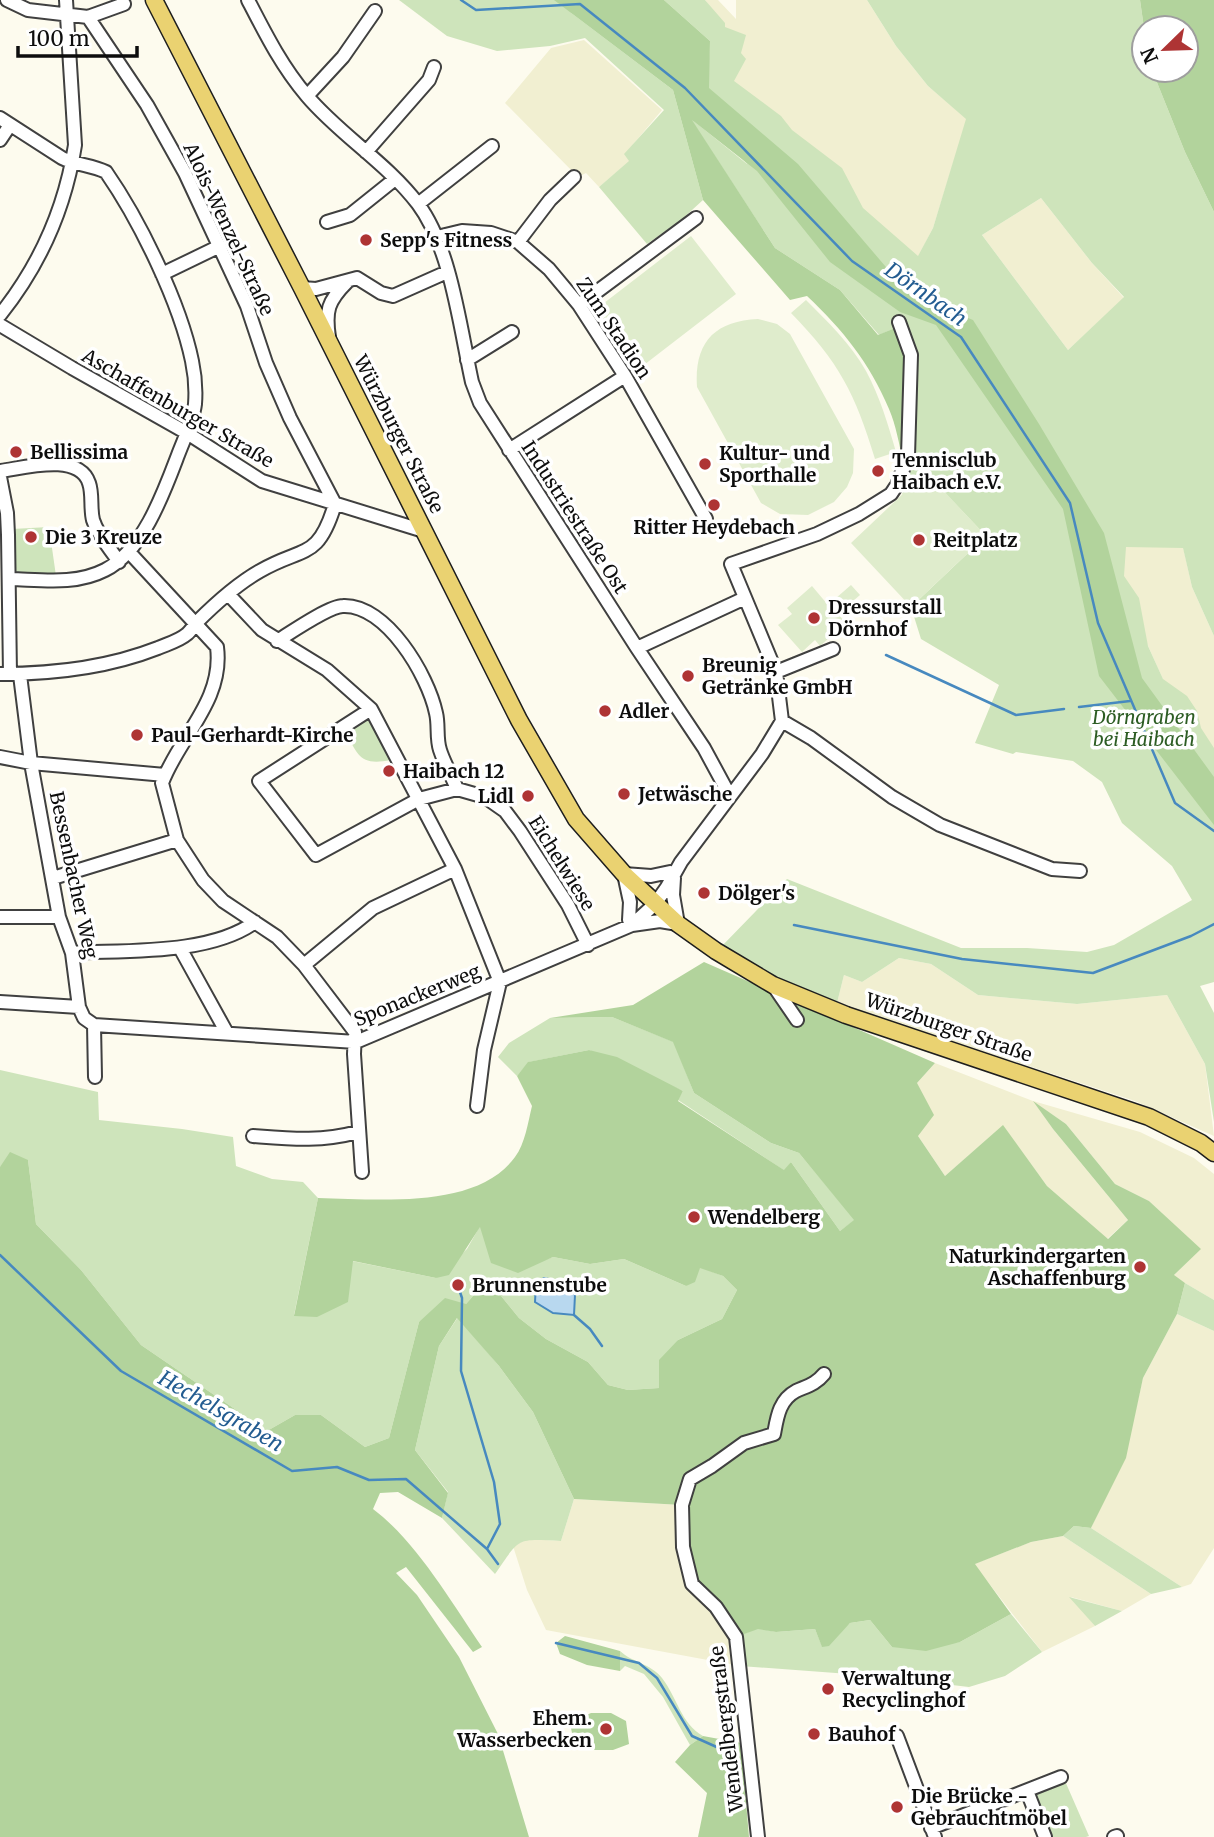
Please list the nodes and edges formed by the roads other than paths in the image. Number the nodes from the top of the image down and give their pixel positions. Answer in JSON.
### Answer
{"nodes":[{"id":1,"x":7,"y":0,"type":"edge"},
{"id":2,"x":66,"y":0,"type":"edge"},
{"id":3,"x":154,"y":0,"type":"edge"},
{"id":4,"x":248,"y":0,"type":"edge"},
{"id":5,"x":124,"y":4,"type":"dead end"},
{"id":6,"x":375,"y":11,"type":"dead end"},
{"id":7,"x":66,"y":15,"type":"junction"},
{"id":8,"x":88,"y":17,"type":"junction"},
{"id":9,"x":434,"y":67,"type":"dead end"},
{"id":10,"x":307,"y":96,"type":"junction"},
{"id":11,"x":5,"y":122,"type":"edge"},
{"id":12,"x":0,"y":140,"type":"edge"},
{"id":13,"x":492,"y":146,"type":"dead end"},
{"id":14,"x":366,"y":152,"type":"junction"},
{"id":15,"x":72,"y":163,"type":"junction"},
{"id":16,"x":574,"y":177,"type":"dead end"},
{"id":17,"x":395,"y":179,"type":"junction"},
{"id":18,"x":418,"y":204,"type":"junction"},
{"id":19,"x":696,"y":218,"type":"dead end"},
{"id":20,"x":327,"y":222,"type":"dead end"},
{"id":21,"x":437,"y":237,"type":"junction"},
{"id":22,"x":518,"y":242,"type":"junction"},
{"id":23,"x":220,"y":246,"type":"junction"},
{"id":24,"x":447,"y":272,"type":"junction"},
{"id":25,"x":162,"y":274,"type":"junction"},
{"id":26,"x":347,"y":282,"type":"junction"},
{"id":27,"x":302,"y":288,"type":"junction"},
{"id":28,"x":332,"y":296,"type":"junction"},
{"id":29,"x":579,"y":305,"type":"junction"},
{"id":30,"x":311,"y":306,"type":"junction"},
{"id":31,"x":0,"y":315,"type":"edge"},
{"id":32,"x":899,"y":322,"type":"dead end"},
{"id":33,"x":0,"y":325,"type":"edge"},
{"id":34,"x":512,"y":332,"type":"dead end"},
{"id":35,"x":330,"y":344,"type":"junction"},
{"id":36,"x":467,"y":360,"type":"junction"},
{"id":37,"x":625,"y":376,"type":"junction"},
{"id":38,"x":187,"y":433,"type":"junction"},
{"id":39,"x":509,"y":450,"type":"junction"},
{"id":40,"x":0,"y":471,"type":"edge"},
{"id":41,"x":0,"y":477,"type":"edge"},
{"id":42,"x":335,"y":504,"type":"junction"},
{"id":43,"x":411,"y":505,"type":"junction"},
{"id":44,"x":384,"y":517,"type":"junction"},
{"id":45,"x":706,"y":519,"type":"dead end"},
{"id":46,"x":424,"y":531,"type":"junction"},
{"id":47,"x":129,"y":552,"type":"junction"},
{"id":48,"x":4,"y":555,"type":"edge"},
{"id":49,"x":119,"y":562,"type":"junction"},
{"id":50,"x":11,"y":579,"type":"junction"},
{"id":51,"x":228,"y":594,"type":"junction"},
{"id":52,"x":745,"y":598,"type":"junction"},
{"id":53,"x":195,"y":623,"type":"junction"},
{"id":54,"x":277,"y":641,"type":"junction"},
{"id":55,"x":637,"y":648,"type":"junction"},
{"id":56,"x":833,"y":649,"type":"dead end"},
{"id":57,"x":776,"y":672,"type":"junction"},
{"id":58,"x":10,"y":674,"type":"edge"},
{"id":59,"x":371,"y":709,"type":"junction"},
{"id":60,"x":782,"y":721,"type":"junction"},
{"id":61,"x":0,"y":757,"type":"edge"},
{"id":62,"x":31,"y":763,"type":"junction"},
{"id":63,"x":165,"y":775,"type":"junction"},
{"id":64,"x":457,"y":789,"type":"junction"},
{"id":65,"x":730,"y":796,"type":"junction"},
{"id":66,"x":419,"y":799,"type":"junction"},
{"id":67,"x":177,"y":840,"type":"junction"},
{"id":68,"x":456,"y":869,"type":"junction"},
{"id":69,"x":674,"y":871,"type":"junction"},
{"id":70,"x":1080,"y":871,"type":"dead end"},
{"id":71,"x":624,"y":874,"type":"junction"},
{"id":72,"x":53,"y":878,"type":"junction"},
{"id":73,"x":651,"y":901,"type":"junction"},
{"id":74,"x":0,"y":917,"type":"edge"},
{"id":75,"x":59,"y":917,"type":"junction"},
{"id":76,"x":255,"y":922,"type":"junction"},
{"id":77,"x":678,"y":924,"type":"junction"},
{"id":78,"x":627,"y":925,"type":"junction"},
{"id":79,"x":588,"y":945,"type":"junction"},
{"id":80,"x":180,"y":948,"type":"junction"},
{"id":81,"x":72,"y":953,"type":"junction"},
{"id":82,"x":304,"y":965,"type":"junction"},
{"id":83,"x":500,"y":982,"type":"junction"},
{"id":84,"x":772,"y":985,"type":"junction"},
{"id":85,"x":0,"y":1002,"type":"edge"},
{"id":86,"x":79,"y":1007,"type":"junction"},
{"id":87,"x":797,"y":1020,"type":"dead end"},
{"id":88,"x":94,"y":1025,"type":"junction"},
{"id":89,"x":227,"y":1033,"type":"junction"},
{"id":90,"x":356,"y":1042,"type":"junction"},
{"id":91,"x":95,"y":1077,"type":"dead end"},
{"id":92,"x":477,"y":1106,"type":"dead end"},
{"id":93,"x":358,"y":1132,"type":"junction"},
{"id":94,"x":253,"y":1136,"type":"dead end"},
{"id":95,"x":1214,"y":1153,"type":"edge"},
{"id":96,"x":362,"y":1172,"type":"dead end"},
{"id":97,"x":824,"y":1374,"type":"dead end"},
{"id":98,"x":897,"y":1736,"type":"dead end"},
{"id":99,"x":1060,"y":1777,"type":"dead end"},
{"id":100,"x":1027,"y":1791,"type":"junction"},
{"id":101,"x":933,"y":1832,"type":"edge"},
{"id":102,"x":758,"y":1837,"type":"edge"},
{"id":103,"x":1045,"y":1837,"type":"edge"}],
"edges":[{"from":1,"to":7,"type":"street"},
{"from":2,"to":7,"type":"street"},
{"from":3,"to":27,"type":"main road","name":"Würzburger Straße"},
{"from":4,"to":10,"type":"street","name":"Industriestraße Ost"},
{"from":5,"to":8,"type":"street"},
{"from":6,"to":10,"type":"street"},
{"from":7,"to":8,"type":"street"},
{"from":7,"to":15,"type":"street"},
{"from":8,"to":23,"type":"street","name":"Alois-Wenzel-Straße"},
{"from":9,"to":14,"type":"street"},
{"from":10,"to":14,"type":"street","name":"Industriestraße Ost"},
{"from":11,"to":12,"type":"street"},
{"from":11,"to":15,"type":"street"},
{"from":13,"to":18,"type":"street"},
{"from":14,"to":17,"type":"street","name":"Industriestraße Ost"},
{"from":15,"to":25,"type":"street"},
{"from":15,"to":31,"type":"street"},
{"from":16,"to":22,"type":"street"},
{"from":17,"to":18,"type":"street","name":"Industriestraße Ost"},
{"from":17,"to":20,"type":"street"},
{"from":18,"to":21,"type":"street","name":"Industriestraße Ost"},
{"from":19,"to":29,"type":"street"},
{"from":21,"to":22,"type":"street","name":"Zum Stadion"},
{"from":21,"to":24,"type":"street","name":"Industriestraße Ost"},
{"from":22,"to":29,"type":"street","name":"Zum Stadion"},
{"from":23,"to":25,"type":"street"},
{"from":23,"to":42,"type":"street","name":"Alois-Wenzel-Straße"},
{"from":24,"to":26,"type":"street"},
{"from":24,"to":36,"type":"street","name":"Industriestraße Ost"},
{"from":25,"to":38,"type":"street"},
{"from":26,"to":27,"type":"street"},
{"from":26,"to":28,"type":"street"},
{"from":27,"to":30,"type":"main road","name":"Würzburger Straße"},
{"from":28,"to":30,"type":"street"},
{"from":28,"to":35,"type":"street"},
{"from":29,"to":37,"type":"street","name":"Zum Stadion"},
{"from":30,"to":35,"type":"main road","name":"Würzburger Straße"},
{"from":32,"to":52,"type":"street"},
{"from":33,"to":38,"type":"street","name":"Aschaffenburger Straße"},
{"from":34,"to":36,"type":"street"},
{"from":35,"to":43,"type":"main road","name":"Würzburger Straße"},
{"from":36,"to":39,"type":"street","name":"Industriestraße Ost"},
{"from":37,"to":39,"type":"street"},
{"from":37,"to":45,"type":"street","name":"Zum Stadion"},
{"from":38,"to":42,"type":"street","name":"Aschaffenburger Straße"},
{"from":38,"to":47,"type":"street"},
{"from":39,"to":55,"type":"street","name":"Industriestraße Ost"},
{"from":40,"to":49,"type":"street"},
{"from":41,"to":48,"type":"street","name":"Bessenbacher Weg"},
{"from":42,"to":44,"type":"street","name":"Aschaffenburger Straße"},
{"from":42,"to":51,"type":"street"},
{"from":43,"to":44,"type":"street"},
{"from":43,"to":46,"type":"main road","name":"Würzburger Straße"},
{"from":44,"to":46,"type":"street","name":"Aschaffenburger Straße"},
{"from":46,"to":71,"type":"main road","name":"Würzburger Straße"},
{"from":47,"to":49,"type":"street"},
{"from":47,"to":53,"type":"street"},
{"from":48,"to":50,"type":"street","name":"Bessenbacher Weg"},
{"from":49,"to":50,"type":"street"},
{"from":50,"to":58,"type":"street","name":"Bessenbacher Weg"},
{"from":51,"to":53,"type":"street"},
{"from":51,"to":54,"type":"street"},
{"from":52,"to":55,"type":"street"},
{"from":52,"to":57,"type":"street"},
{"from":53,"to":58,"type":"street"},
{"from":53,"to":63,"type":"street"},
{"from":54,"to":59,"type":"street"},
{"from":54,"to":64,"type":"street"},
{"from":55,"to":65,"type":"street","name":"Industriestraße Ost"},
{"from":56,"to":57,"type":"street"},
{"from":57,"to":60,"type":"street"},
{"from":58,"to":62,"type":"street","name":"Bessenbacher Weg"},
{"from":59,"to":66,"type":"street"},
{"from":59,"to":66,"type":"street"},
{"from":60,"to":65,"type":"street"},
{"from":60,"to":70,"type":"street"},
{"from":61,"to":62,"type":"street"},
{"from":62,"to":63,"type":"street"},
{"from":62,"to":72,"type":"street","name":"Bessenbacher Weg"},
{"from":63,"to":67,"type":"street"},
{"from":64,"to":66,"type":"street"},
{"from":64,"to":79,"type":"street","name":"Eichelwiese"},
{"from":65,"to":69,"type":"street"},
{"from":66,"to":68,"type":"street"},
{"from":67,"to":72,"type":"street"},
{"from":67,"to":76,"type":"street"},
{"from":68,"to":82,"type":"street"},
{"from":68,"to":83,"type":"street"},
{"from":69,"to":71,"type":"street"},
{"from":69,"to":73,"type":"street"},
{"from":69,"to":77,"type":"street"},
{"from":71,"to":73,"type":"main road","name":"Würzburger Straße"},
{"from":71,"to":78,"type":"street"},
{"from":72,"to":75,"type":"street","name":"Bessenbacher Weg"},
{"from":73,"to":77,"type":"main road","name":"Würzburger Straße"},
{"from":73,"to":78,"type":"street","name":"Sponackerweg"},
{"from":74,"to":75,"type":"street"},
{"from":75,"to":81,"type":"street","name":"Bessenbacher Weg"},
{"from":76,"to":80,"type":"street"},
{"from":76,"to":82,"type":"street"},
{"from":77,"to":78,"type":"street"},
{"from":77,"to":84,"type":"main road","name":"Würzburger Straße"},
{"from":78,"to":79,"type":"street","name":"Sponackerweg"},
{"from":79,"to":83,"type":"street","name":"Sponackerweg"},
{"from":80,"to":81,"type":"street"},
{"from":80,"to":89,"type":"street"},
{"from":81,"to":86,"type":"street","name":"Bessenbacher Weg"},
{"from":82,"to":90,"type":"street"},
{"from":83,"to":90,"type":"street","name":"Sponackerweg"},
{"from":83,"to":92,"type":"street"},
{"from":84,"to":87,"type":"street"},
{"from":84,"to":95,"type":"main road","name":"Würzburger Straße"},
{"from":85,"to":86,"type":"street"},
{"from":86,"to":88,"type":"street"},
{"from":88,"to":89,"type":"street","name":"Sponackerweg"},
{"from":88,"to":91,"type":"street"},
{"from":89,"to":90,"type":"street","name":"Sponackerweg"},
{"from":90,"to":93,"type":"street"},
{"from":93,"to":94,"type":"street"},
{"from":93,"to":96,"type":"street"},
{"from":97,"to":102,"type":"street","name":"Wendelbergstraße"},
{"from":98,"to":101,"type":"street"},
{"from":99,"to":100,"type":"street"},
{"from":100,"to":101,"type":"street"},
{"from":100,"to":103,"type":"street"}]}
